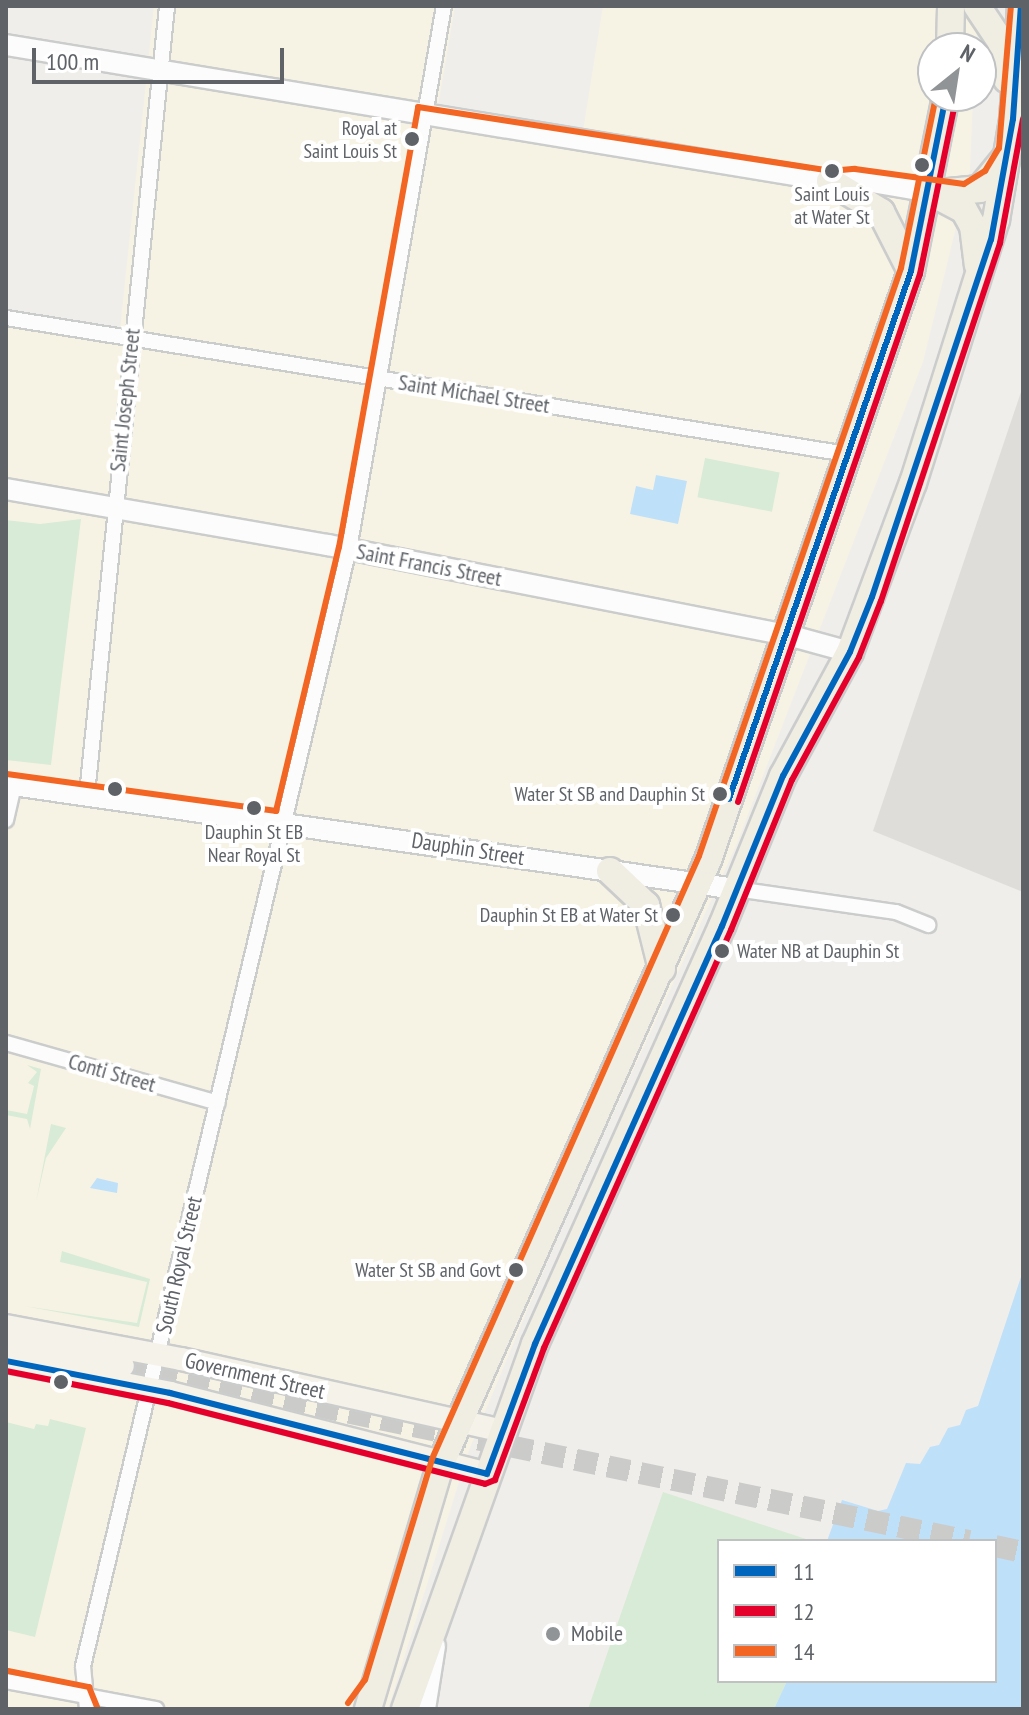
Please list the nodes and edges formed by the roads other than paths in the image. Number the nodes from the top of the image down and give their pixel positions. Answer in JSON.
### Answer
{"nodes":[{"id":1,"x":167,"y":6,"type":"edge"},
{"id":2,"x":444,"y":6,"type":"edge"},
{"id":3,"x":951,"y":6,"type":"edge"},
{"id":4,"x":977,"y":6,"type":"edge"},
{"id":5,"x":1021,"y":6,"type":"edge"},
{"id":6,"x":950,"y":32,"type":"edge"},
{"id":7,"x":6,"y":45,"type":"edge"},
{"id":8,"x":159,"y":70,"type":"junction"},
{"id":9,"x":943,"y":112,"type":"edge"},
{"id":10,"x":424,"y":115,"type":"junction"},
{"id":11,"x":1013,"y":119,"type":"junction"},
{"id":12,"x":1009,"y":151,"type":"junction"},
{"id":13,"x":830,"y":181,"type":"junction"},
{"id":14,"x":930,"y":192,"type":"junction"},
{"id":15,"x":911,"y":271,"type":"junction"},
{"id":16,"x":979,"y":283,"type":"junction"},
{"id":17,"x":6,"y":318,"type":"edge"},
{"id":18,"x":131,"y":339,"type":"junction"},
{"id":19,"x":379,"y":379,"type":"junction"},
{"id":20,"x":847,"y":454,"type":"junction"},
{"id":21,"x":6,"y":489,"type":"edge"},
{"id":22,"x":117,"y":506,"type":"junction"},
{"id":23,"x":349,"y":549,"type":"junction"},
{"id":24,"x":788,"y":635,"type":"junction"},
{"id":25,"x":850,"y":652,"type":"junction"},
{"id":26,"x":10,"y":784,"type":"edge"},
{"id":27,"x":87,"y":794,"type":"junction"},
{"id":28,"x":6,"y":820,"type":"edge"},
{"id":29,"x":284,"y":822,"type":"junction"},
{"id":30,"x":610,"y":871,"type":"junction"},
{"id":31,"x":699,"y":883,"type":"junction"},
{"id":32,"x":736,"y":889,"type":"junction"},
{"id":33,"x":928,"y":925,"type":"dead end"},
{"id":34,"x":662,"y":969,"type":"junction"},
{"id":35,"x":6,"y":1043,"type":"edge"},
{"id":36,"x":218,"y":1103,"type":"junction"},
{"id":37,"x":6,"y":1326,"type":"edge"},
{"id":38,"x":6,"y":1343,"type":"edge"},
{"id":39,"x":158,"y":1355,"type":"junction"},
{"id":40,"x":6,"y":1361,"type":"edge"},
{"id":41,"x":123,"y":1366,"type":"tunnel mouth"},
{"id":42,"x":150,"y":1390,"type":"junction"},
{"id":43,"x":458,"y":1422,"type":"junction"},
{"id":44,"x":502,"y":1431,"type":"junction"},
{"id":45,"x":441,"y":1463,"type":"junction"},
{"id":46,"x":487,"y":1474,"type":"junction"},
{"id":47,"x":6,"y":1681,"type":"edge"},
{"id":48,"x":371,"y":1697,"type":"edge"},
{"id":49,"x":86,"y":1702,"type":"edge"},
{"id":50,"x":414,"y":1704,"type":"edge"},
{"id":51,"x":156,"y":1709,"type":"edge"},
{"id":52,"x":356,"y":1709,"type":"edge"}],
"edges":[{"from":1,"to":8,"type":"street","name":"Saint Joseph Street"},
{"from":2,"to":10,"type":"street","name":"South Royal Street"},
{"from":3,"to":6,"type":"highway"},
{"from":4,"to":11,"type":"highway"},
{"from":5,"to":11,"type":"highway"},
{"from":7,"to":8,"type":"street"},
{"from":8,"to":10,"type":"street"},
{"from":8,"to":18,"type":"street","name":"Saint Joseph Street"},
{"from":9,"to":14,"type":"highway"},
{"from":10,"to":13,"type":"street"},
{"from":10,"to":19,"type":"street","name":"South Royal Street"},
{"from":11,"to":12,"type":"highway"},
{"from":12,"to":14,"type":"highway"},
{"from":12,"to":16,"type":"highway"},
{"from":13,"to":14,"type":"street"},
{"from":13,"to":15,"type":"highway"},
{"from":14,"to":15,"type":"highway"},
{"from":14,"to":16,"type":"highway"},
{"from":15,"to":20,"type":"highway"},
{"from":16,"to":25,"type":"highway"},
{"from":17,"to":18,"type":"street","name":"Saint Michael Street"},
{"from":18,"to":19,"type":"street","name":"Saint Michael Street"},
{"from":18,"to":22,"type":"street","name":"Saint Joseph Street"},
{"from":19,"to":20,"type":"street","name":"Saint Michael Street"},
{"from":19,"to":23,"type":"street","name":"South Royal Street"},
{"from":20,"to":24,"type":"highway"},
{"from":21,"to":22,"type":"street","name":"Saint Francis Street"},
{"from":22,"to":23,"type":"street","name":"Saint Francis Street"},
{"from":22,"to":27,"type":"street","name":"Saint Joseph Street"},
{"from":23,"to":24,"type":"street","name":"Saint Francis Street"},
{"from":23,"to":29,"type":"street","name":"South Royal Street"},
{"from":24,"to":25,"type":"street","name":"Saint Francis Street"},
{"from":24,"to":31,"type":"highway"},
{"from":25,"to":32,"type":"highway"},
{"from":26,"to":27,"type":"street","name":"Dauphin Street"},
{"from":26,"to":28,"type":"street"},
{"from":27,"to":29,"type":"street","name":"Dauphin Street"},
{"from":29,"to":30,"type":"street","name":"Dauphin Street"},
{"from":29,"to":36,"type":"street","name":"South Royal Street"},
{"from":30,"to":31,"type":"street","name":"Dauphin Street"},
{"from":30,"to":34,"type":"highway"},
{"from":31,"to":32,"type":"street","name":"Dauphin Street"},
{"from":31,"to":34,"type":"highway"},
{"from":32,"to":33,"type":"street","name":"Dauphin Street"},
{"from":32,"to":44,"type":"highway"},
{"from":34,"to":43,"type":"highway"},
{"from":35,"to":36,"type":"street","name":"Conti Street"},
{"from":36,"to":39,"type":"street","name":"South Royal Street"},
{"from":37,"to":39,"type":"main road","name":"Government Street"},
{"from":38,"to":41,"type":"main road"},
{"from":39,"to":42,"type":"street","name":"South Royal Street"},
{"from":39,"to":43,"type":"main road","name":"Government Street"},
{"from":40,"to":42,"type":"main road","name":"Government Street"},
{"from":42,"to":45,"type":"main road","name":"Government Street"},
{"from":42,"to":49,"type":"street","name":"South Royal Street"},
{"from":43,"to":44,"type":"main road","name":"Government Street"},
{"from":43,"to":45,"type":"highway"},
{"from":44,"to":46,"type":"highway"},
{"from":45,"to":46,"type":"main road","name":"Government Street"},
{"from":45,"to":48,"type":"highway"},
{"from":46,"to":50,"type":"highway"},
{"from":47,"to":49,"type":"street"},
{"from":48,"to":52,"type":"street"},
{"from":49,"to":51,"type":"street"}]}
